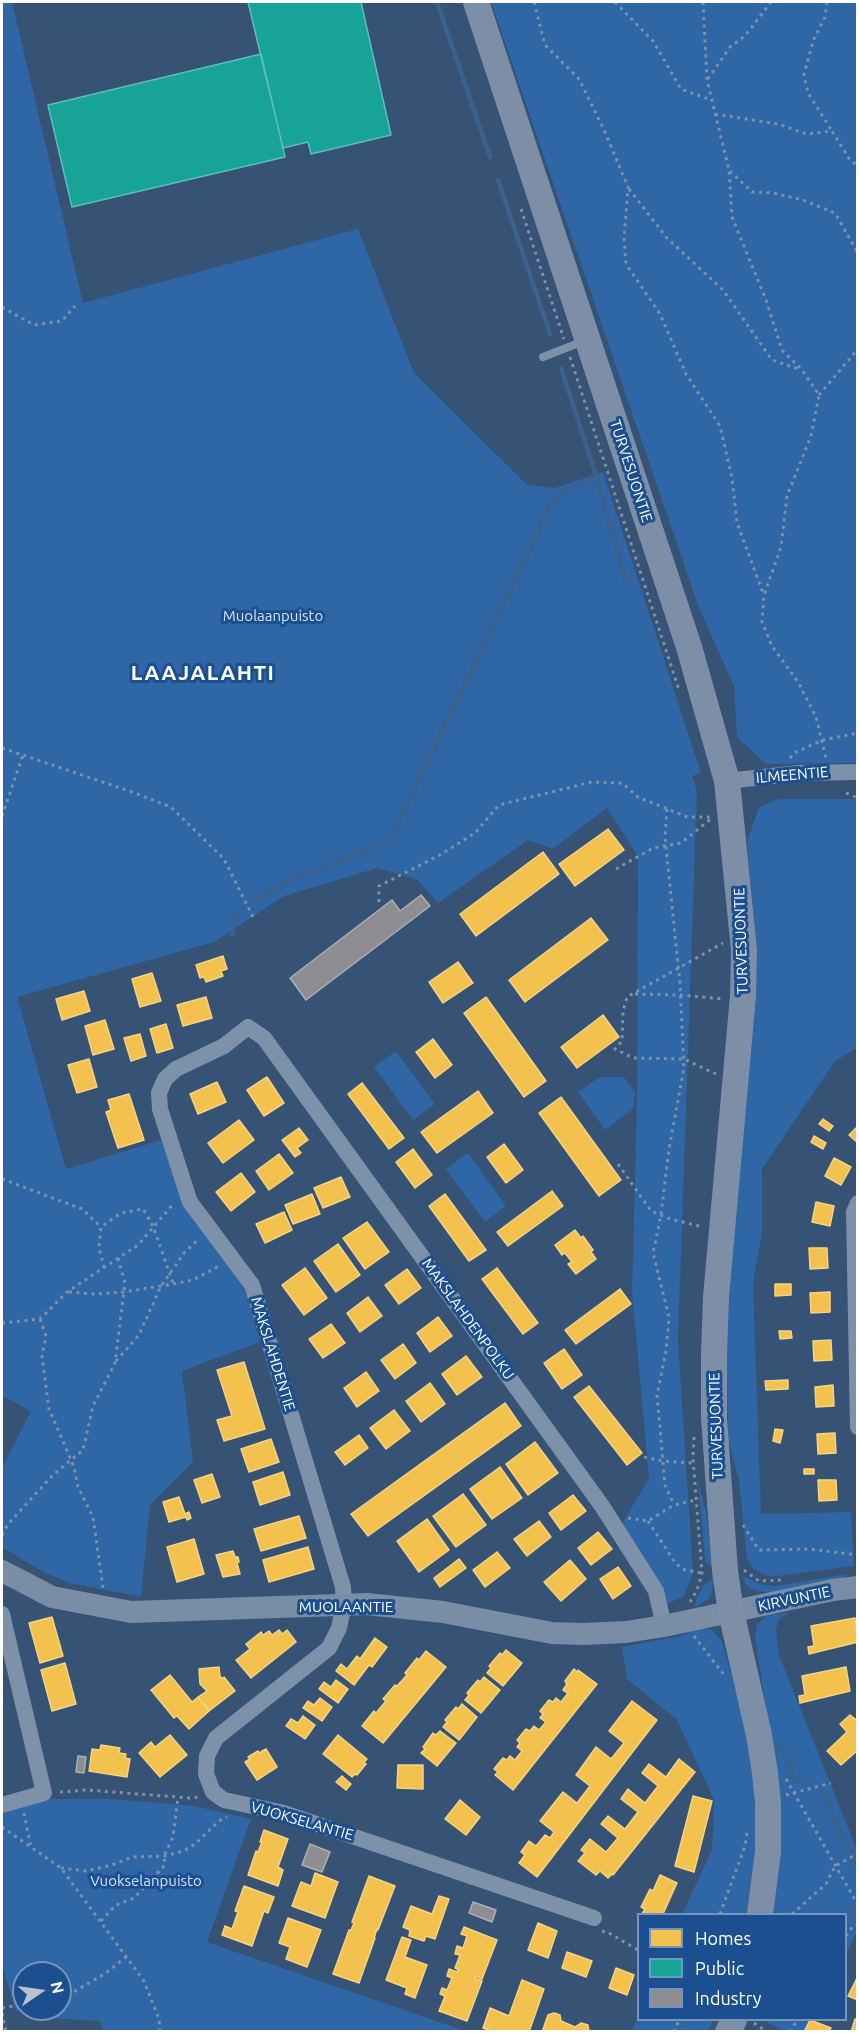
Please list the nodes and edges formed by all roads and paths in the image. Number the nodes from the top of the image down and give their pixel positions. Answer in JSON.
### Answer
{"nodes":[{"id":1,"x":476,"y":2,"type":"edge"},
{"id":2,"x":534,"y":2,"type":"edge"},
{"id":3,"x":615,"y":2,"type":"edge"},
{"id":4,"x":703,"y":2,"type":"edge"},
{"id":5,"x":771,"y":2,"type":"edge"},
{"id":6,"x":827,"y":2,"type":"edge"},
{"id":7,"x":707,"y":80,"type":"junction"},
{"id":8,"x":712,"y":101,"type":"junction"},
{"id":9,"x":715,"y":114,"type":"junction"},
{"id":10,"x":832,"y":131,"type":"junction"},
{"id":11,"x":858,"y":166,"type":"edge"},
{"id":12,"x":729,"y":170,"type":"junction"},
{"id":13,"x":628,"y":187,"type":"junction"},
{"id":14,"x":521,"y":208,"type":"dead end"},
{"id":15,"x":858,"y":253,"type":"edge"},
{"id":16,"x":75,"y":306,"type":"dead end"},
{"id":17,"x":2,"y":308,"type":"edge"},
{"id":18,"x":577,"y":344,"type":"junction"},
{"id":19,"x":858,"y":349,"type":"edge"},
{"id":20,"x":543,"y":357,"type":"dead end"},
{"id":21,"x":802,"y":370,"type":"junction"},
{"id":22,"x":819,"y":395,"type":"junction"},
{"id":23,"x":764,"y":595,"type":"junction"},
{"id":24,"x":681,"y":698,"type":"dead end"},
{"id":25,"x":858,"y":733,"type":"edge"},
{"id":26,"x":823,"y":740,"type":"junction"},
{"id":27,"x":2,"y":748,"type":"edge"},
{"id":28,"x":23,"y":755,"type":"junction"},
{"id":29,"x":829,"y":772,"type":"junction"},
{"id":30,"x":858,"y":772,"type":"edge"},
{"id":31,"x":773,"y":776,"type":"junction"},
{"id":32,"x":727,"y":781,"type":"junction"},
{"id":33,"x":846,"y":793,"type":"dead end"},
{"id":34,"x":858,"y":798,"type":"edge"},
{"id":35,"x":667,"y":809,"type":"junction"},
{"id":36,"x":2,"y":816,"type":"edge"},
{"id":37,"x":713,"y":817,"type":"junction"},
{"id":38,"x":714,"y":829,"type":"dead end"},
{"id":39,"x":667,"y":845,"type":"junction"},
{"id":40,"x":616,"y":869,"type":"dead end"},
{"id":41,"x":379,"y":902,"type":"dead end"},
{"id":42,"x":255,"y":921,"type":"dead end"},
{"id":43,"x":723,"y":933,"type":"dead end"},
{"id":44,"x":723,"y":943,"type":"junction"},
{"id":45,"x":724,"y":954,"type":"dead end"},
{"id":46,"x":678,"y":969,"type":"junction"},
{"id":47,"x":725,"y":993,"type":"dead end"},
{"id":48,"x":634,"y":994,"type":"junction"},
{"id":49,"x":680,"y":995,"type":"junction"},
{"id":50,"x":248,"y":1027,"type":"joint"},
{"id":51,"x":684,"y":1059,"type":"junction"},
{"id":52,"x":720,"y":1067,"type":"dead end"},
{"id":53,"x":618,"y":1164,"type":"dead end"},
{"id":54,"x":2,"y":1179,"type":"edge"},
{"id":55,"x":186,"y":1190,"type":"junction"},
{"id":56,"x":858,"y":1203,"type":"edge"},
{"id":57,"x":662,"y":1215,"type":"junction"},
{"id":58,"x":153,"y":1226,"type":"junction"},
{"id":59,"x":101,"y":1227,"type":"junction"},
{"id":60,"x":704,"y":1227,"type":"dead end"},
{"id":61,"x":210,"y":1229,"type":"junction"},
{"id":62,"x":118,"y":1258,"type":"junction"},
{"id":63,"x":232,"y":1258,"type":"junction"},
{"id":64,"x":104,"y":1268,"type":"junction"},
{"id":65,"x":170,"y":1274,"type":"junction"},
{"id":66,"x":173,"y":1284,"type":"junction"},
{"id":67,"x":161,"y":1286,"type":"junction"},
{"id":68,"x":67,"y":1292,"type":"junction"},
{"id":69,"x":124,"y":1292,"type":"junction"},
{"id":70,"x":40,"y":1319,"type":"junction"},
{"id":71,"x":2,"y":1323,"type":"edge"},
{"id":72,"x":115,"y":1363,"type":"junction"},
{"id":73,"x":858,"y":1427,"type":"edge"},
{"id":74,"x":694,"y":1434,"type":"dead end"},
{"id":75,"x":644,"y":1457,"type":"dead end"},
{"id":76,"x":71,"y":1461,"type":"junction"},
{"id":77,"x":663,"y":1461,"type":"junction"},
{"id":78,"x":694,"y":1463,"type":"junction"},
{"id":79,"x":696,"y":1500,"type":"junction"},
{"id":80,"x":674,"y":1505,"type":"junction"},
{"id":81,"x":742,"y":1523,"type":"dead end"},
{"id":82,"x":2,"y":1535,"type":"edge"},
{"id":83,"x":858,"y":1554,"type":"edge"},
{"id":84,"x":2,"y":1571,"type":"edge"},
{"id":85,"x":713,"y":1572,"type":"junction"},
{"id":86,"x":784,"y":1580,"type":"dead end"},
{"id":87,"x":858,"y":1587,"type":"edge"},
{"id":88,"x":103,"y":1593,"type":"dead end"},
{"id":89,"x":344,"y":1604,"type":"junction"},
{"id":90,"x":731,"y":1612,"type":"junction"},
{"id":91,"x":2,"y":1614,"type":"edge"},
{"id":92,"x":689,"y":1620,"type":"junction"},
{"id":93,"x":664,"y":1626,"type":"junction"},
{"id":94,"x":727,"y":1685,"type":"dead end"},
{"id":95,"x":783,"y":1773,"type":"dead end"},
{"id":96,"x":831,"y":1783,"type":"dead end"},
{"id":97,"x":44,"y":1793,"type":"junction"},
{"id":98,"x":794,"y":1793,"type":"junction"},
{"id":99,"x":177,"y":1797,"type":"junction"},
{"id":100,"x":206,"y":1797,"type":"junction"},
{"id":101,"x":22,"y":1800,"type":"junction"},
{"id":102,"x":768,"y":1800,"type":"junction"},
{"id":103,"x":2,"y":1805,"type":"edge"},
{"id":104,"x":229,"y":1816,"type":"dead end"},
{"id":105,"x":747,"y":1826,"type":"dead end"},
{"id":106,"x":2,"y":1827,"type":"edge"},
{"id":107,"x":31,"y":1848,"type":"junction"},
{"id":108,"x":857,"y":1854,"type":"edge"},
{"id":109,"x":164,"y":1856,"type":"junction"},
{"id":110,"x":836,"y":1866,"type":"junction"},
{"id":111,"x":61,"y":1868,"type":"junction"},
{"id":112,"x":858,"y":1905,"type":"edge"},
{"id":113,"x":720,"y":1913,"type":"edge"},
{"id":114,"x":760,"y":1913,"type":"edge"},
{"id":115,"x":793,"y":1913,"type":"edge"},
{"id":116,"x":858,"y":1919,"type":"edge"},
{"id":117,"x":101,"y":1921,"type":"junction"},
{"id":118,"x":597,"y":1924,"type":"junction"},
{"id":119,"x":855,"y":1925,"type":"edge"},
{"id":120,"x":609,"y":1934,"type":"junction"},
{"id":121,"x":637,"y":1949,"type":"edge"},
{"id":122,"x":127,"y":1956,"type":"junction"},
{"id":123,"x":72,"y":1993,"type":"edge"},
{"id":124,"x":2,"y":2013,"type":"edge"},
{"id":125,"x":751,"y":2021,"type":"edge"},
{"id":126,"x":6,"y":2031,"type":"edge"},
{"id":127,"x":160,"y":2031,"type":"edge"},
{"id":128,"x":767,"y":2031,"type":"edge"}],
"edges":[{"from":1,"to":18,"type":"main road","name":"TURVESUONTIE"},
{"from":2,"to":13,"type":"path"},
{"from":3,"to":8,"type":"path"},
{"from":4,"to":7,"type":"path"},
{"from":5,"to":7,"type":"path"},
{"from":6,"to":10,"type":"path"},
{"from":7,"to":8,"type":"path"},
{"from":8,"to":9,"type":"path"},
{"from":9,"to":10,"type":"path"},
{"from":9,"to":12,"type":"path"},
{"from":10,"to":11,"type":"path"},
{"from":12,"to":15,"type":"path"},
{"from":12,"to":21,"type":"path"},
{"from":13,"to":21,"type":"path"},
{"from":13,"to":23,"type":"path"},
{"from":14,"to":18,"type":"path"},
{"from":16,"to":17,"type":"path"},
{"from":18,"to":20,"type":"lane"},
{"from":18,"to":24,"type":"path"},
{"from":18,"to":32,"type":"main road","name":"TURVESUONTIE"},
{"from":19,"to":22,"type":"path"},
{"from":21,"to":22,"type":"path"},
{"from":22,"to":23,"type":"path"},
{"from":23,"to":26,"type":"path"},
{"from":25,"to":26,"type":"path"},
{"from":26,"to":29,"type":"path"},
{"from":26,"to":31,"type":"path"},
{"from":27,"to":28,"type":"path"},
{"from":28,"to":36,"type":"path"},
{"from":28,"to":42,"type":"path"},
{"from":29,"to":30,"type":"street","name":"ILMEENTIE"},
{"from":29,"to":31,"type":"street","name":"ILMEENTIE"},
{"from":31,"to":32,"type":"street","name":"ILMEENTIE"},
{"from":32,"to":85,"type":"main road","name":"TURVESUONTIE"},
{"from":33,"to":34,"type":"path"},
{"from":35,"to":37,"type":"path"},
{"from":35,"to":39,"type":"path"},
{"from":35,"to":41,"type":"path"},
{"from":37,"to":38,"type":"path"},
{"from":37,"to":39,"type":"path"},
{"from":39,"to":40,"type":"path"},
{"from":39,"to":46,"type":"path"},
{"from":43,"to":44,"type":"path"},
{"from":44,"to":45,"type":"path"},
{"from":44,"to":46,"type":"path"},
{"from":46,"to":48,"type":"path"},
{"from":46,"to":49,"type":"path"},
{"from":47,"to":49,"type":"path"},
{"from":48,"to":49,"type":"path"},
{"from":48,"to":51,"type":"path"},
{"from":49,"to":51,"type":"path"},
{"from":50,"to":55,"type":"street","name":"MAKSLAHDENTIE"},
{"from":50,"to":93,"type":"street","name":"MAKSLAHDENPOLKU"},
{"from":51,"to":52,"type":"path"},
{"from":51,"to":57,"type":"path"},
{"from":53,"to":57,"type":"path"},
{"from":54,"to":59,"type":"path"},
{"from":55,"to":58,"type":"path"},
{"from":55,"to":61,"type":"street","name":"MAKSLAHDENTIE"},
{"from":56,"to":73,"type":"street"},
{"from":57,"to":60,"type":"path"},
{"from":57,"to":77,"type":"path"},
{"from":58,"to":59,"type":"path"},
{"from":58,"to":62,"type":"path"},
{"from":58,"to":65,"type":"path"},
{"from":59,"to":64,"type":"path"},
{"from":61,"to":63,"type":"street","name":"MAKSLAHDENTIE"},
{"from":61,"to":65,"type":"path"},
{"from":62,"to":64,"type":"path"},
{"from":62,"to":69,"type":"path"},
{"from":63,"to":66,"type":"path"},
{"from":63,"to":89,"type":"street","name":"MAKSLAHDENTIE"},
{"from":64,"to":68,"type":"path"},
{"from":65,"to":66,"type":"path"},
{"from":65,"to":67,"type":"path"},
{"from":66,"to":67,"type":"path"},
{"from":67,"to":69,"type":"path"},
{"from":67,"to":72,"type":"path"},
{"from":68,"to":69,"type":"path"},
{"from":68,"to":70,"type":"path"},
{"from":69,"to":72,"type":"path"},
{"from":70,"to":71,"type":"path"},
{"from":70,"to":76,"type":"path"},
{"from":72,"to":76,"type":"path"},
{"from":74,"to":78,"type":"path"},
{"from":75,"to":77,"type":"path"},
{"from":76,"to":82,"type":"path"},
{"from":76,"to":88,"type":"path"},
{"from":77,"to":78,"type":"path"},
{"from":77,"to":80,"type":"path"},
{"from":78,"to":79,"type":"path"},
{"from":79,"to":80,"type":"path"},
{"from":79,"to":85,"type":"path"},
{"from":80,"to":85,"type":"path"},
{"from":81,"to":83,"type":"path"},
{"from":84,"to":89,"type":"street","name":"MUOLAANTIE"},
{"from":85,"to":86,"type":"path"},
{"from":85,"to":90,"type":"main road","name":"TURVESUONTIE"},
{"from":85,"to":92,"type":"path"},
{"from":87,"to":90,"type":"street","name":"KIRVUNTIE"},
{"from":89,"to":93,"type":"street","name":"MUOLAANTIE"},
{"from":89,"to":100,"type":"street"},
{"from":90,"to":92,"type":"street","name":"MUOLAANTIE"},
{"from":90,"to":102,"type":"main road","name":"TURVESUONTIE"},
{"from":91,"to":97,"type":"street"},
{"from":92,"to":93,"type":"street","name":"MUOLAANTIE"},
{"from":92,"to":94,"type":"path"},
{"from":95,"to":98,"type":"path"},
{"from":96,"to":98,"type":"path"},
{"from":97,"to":99,"type":"path"},
{"from":97,"to":101,"type":"street"},
{"from":98,"to":102,"type":"path"},
{"from":98,"to":110,"type":"path"},
{"from":99,"to":100,"type":"path"},
{"from":99,"to":109,"type":"path"},
{"from":100,"to":118,"type":"street","name":"VUOKSELANTIE"},
{"from":101,"to":103,"type":"street"},
{"from":101,"to":107,"type":"path"},
{"from":102,"to":114,"type":"main road","name":"TURVESUONTIE"},
{"from":104,"to":109,"type":"path"},
{"from":105,"to":113,"type":"path"},
{"from":106,"to":107,"type":"path"},
{"from":107,"to":111,"type":"path"},
{"from":108,"to":110,"type":"path"},
{"from":109,"to":111,"type":"path"},
{"from":109,"to":117,"type":"path"},
{"from":110,"to":112,"type":"path"},
{"from":110,"to":115,"type":"path"},
{"from":111,"to":117,"type":"path"},
{"from":116,"to":119,"type":"path"},
{"from":117,"to":122,"type":"path"},
{"from":118,"to":120,"type":"path"},
{"from":118,"to":120,"type":"path"},
{"from":120,"to":121,"type":"path"},
{"from":122,"to":123,"type":"path"},
{"from":122,"to":127,"type":"path"},
{"from":124,"to":126,"type":"path"},
{"from":125,"to":128,"type":"path"}]}
